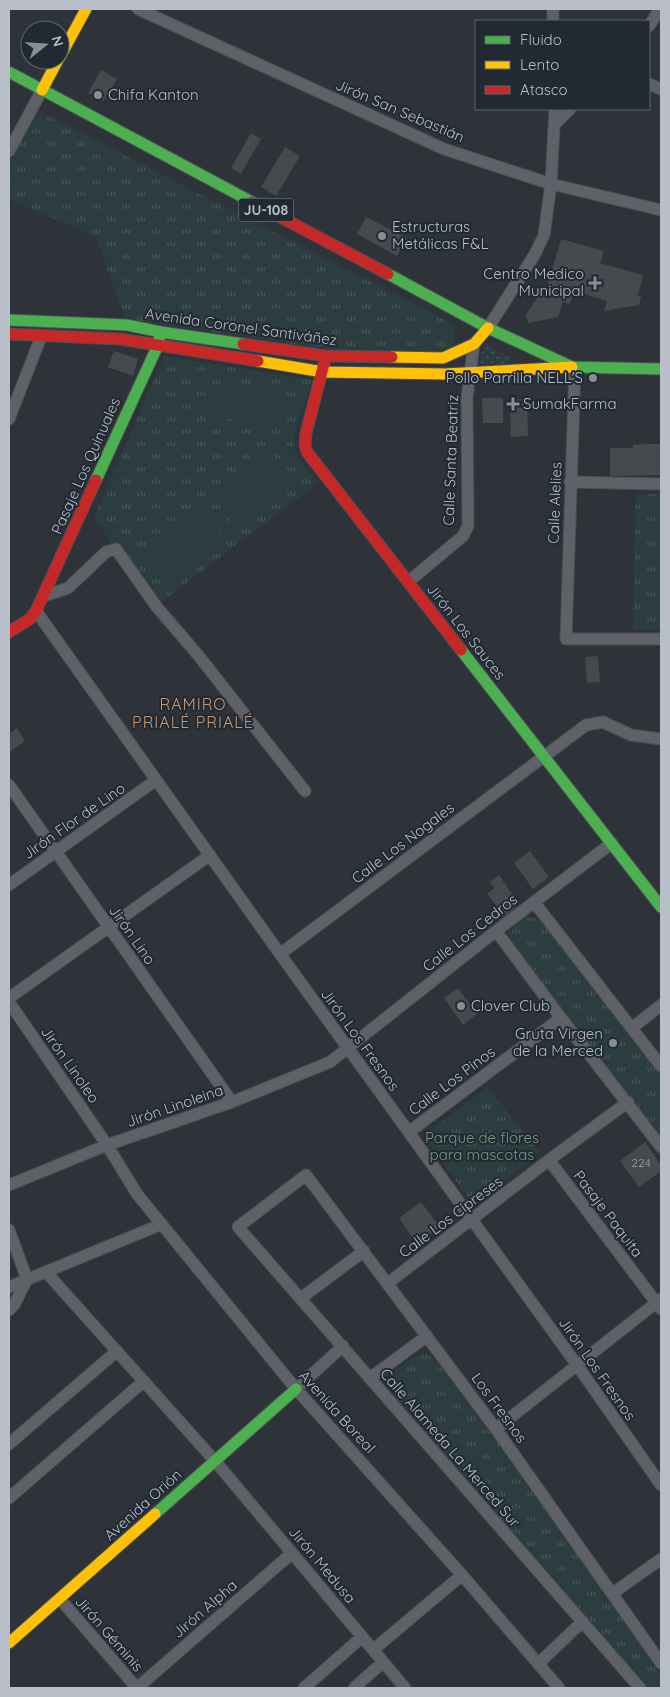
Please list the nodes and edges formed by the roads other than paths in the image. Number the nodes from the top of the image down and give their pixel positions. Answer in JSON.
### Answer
{"nodes":[{"id":1,"x":86,"y":9,"type":"edge"},
{"id":2,"x":138,"y":9,"type":"edge"},
{"id":3,"x":660,"y":9,"type":"edge"},
{"id":4,"x":650,"y":24,"type":"edge"},
{"id":5,"x":70,"y":39,"type":"edge"},
{"id":6,"x":53,"y":70,"type":"edge"},
{"id":7,"x":9,"y":72,"type":"edge"},
{"id":8,"x":42,"y":90,"type":"junction"},
{"id":9,"x":555,"y":110,"type":"edge"},
{"id":10,"x":569,"y":110,"type":"edge"},
{"id":11,"x":555,"y":124,"type":"junction"},
{"id":12,"x":9,"y":151,"type":"edge"},
{"id":13,"x":551,"y":184,"type":"junction"},
{"id":14,"x":661,"y":210,"type":"edge"},
{"id":15,"x":9,"y":320,"type":"edge"},
{"id":16,"x":488,"y":328,"type":"junction"},
{"id":17,"x":161,"y":332,"type":"junction"},
{"id":18,"x":9,"y":334,"type":"edge"},
{"id":19,"x":41,"y":336,"type":"junction"},
{"id":20,"x":474,"y":344,"type":"junction"},
{"id":21,"x":158,"y":345,"type":"junction"},
{"id":22,"x":326,"y":356,"type":"junction"},
{"id":23,"x":574,"y":367,"type":"junction"},
{"id":24,"x":661,"y":369,"type":"edge"},
{"id":25,"x":323,"y":372,"type":"junction"},
{"id":26,"x":471,"y":373,"type":"junction"},
{"id":27,"x":9,"y":419,"type":"edge"},
{"id":28,"x":570,"y":482,"type":"junction"},
{"id":29,"x":661,"y":484,"type":"edge"},
{"id":30,"x":408,"y":582,"type":"junction"},
{"id":31,"x":44,"y":596,"type":"junction"},
{"id":32,"x":36,"y":611,"type":"junction"},
{"id":33,"x":9,"y":632,"type":"edge"},
{"id":34,"x":661,"y":639,"type":"edge"},
{"id":35,"x":661,"y":739,"type":"edge"},
{"id":36,"x":543,"y":757,"type":"junction"},
{"id":37,"x":156,"y":780,"type":"junction"},
{"id":38,"x":9,"y":785,"type":"edge"},
{"id":39,"x":306,"y":791,"type":"dead end"},
{"id":40,"x":612,"y":843,"type":"junction"},
{"id":41,"x":56,"y":852,"type":"junction"},
{"id":42,"x":210,"y":855,"type":"junction"},
{"id":43,"x":9,"y":885,"type":"edge"},
{"id":44,"x":534,"y":902,"type":"junction"},
{"id":45,"x":661,"y":908,"type":"edge"},
{"id":46,"x":108,"y":927,"type":"junction"},
{"id":47,"x":496,"y":931,"type":"junction"},
{"id":48,"x":280,"y":954,"type":"junction"},
{"id":49,"x":9,"y":998,"type":"edge"},
{"id":50,"x":9,"y":1002,"type":"edge"},
{"id":51,"x":661,"y":1005,"type":"edge"},
{"id":52,"x":561,"y":1018,"type":"junction"},
{"id":53,"x":632,"y":1028,"type":"junction"},
{"id":54,"x":346,"y":1047,"type":"junction"},
{"id":55,"x":661,"y":1066,"type":"edge"},
{"id":56,"x":232,"y":1102,"type":"junction"},
{"id":57,"x":628,"y":1102,"type":"junction"},
{"id":58,"x":409,"y":1132,"type":"junction"},
{"id":59,"x":107,"y":1145,"type":"junction"},
{"id":60,"x":661,"y":1147,"type":"edge"},
{"id":61,"x":549,"y":1160,"type":"junction"},
{"id":62,"x":9,"y":1185,"type":"edge"},
{"id":63,"x":472,"y":1221,"type":"junction"},
{"id":64,"x":162,"y":1224,"type":"junction"},
{"id":65,"x":238,"y":1227,"type":"joint"},
{"id":66,"x":9,"y":1230,"type":"edge"},
{"id":67,"x":364,"y":1251,"type":"junction"},
{"id":68,"x":46,"y":1272,"type":"junction"},
{"id":69,"x":27,"y":1280,"type":"junction"},
{"id":70,"x":388,"y":1283,"type":"junction"},
{"id":71,"x":9,"y":1287,"type":"edge"},
{"id":72,"x":301,"y":1298,"type":"junction"},
{"id":73,"x":660,"y":1304,"type":"edge"},
{"id":74,"x":9,"y":1310,"type":"edge"},
{"id":75,"x":427,"y":1336,"type":"junction"},
{"id":76,"x":343,"y":1346,"type":"junction"},
{"id":77,"x":117,"y":1352,"type":"junction"},
{"id":78,"x":577,"y":1365,"type":"junction"},
{"id":79,"x":370,"y":1378,"type":"junction"},
{"id":80,"x":144,"y":1381,"type":"junction"},
{"id":81,"x":296,"y":1390,"type":"junction"},
{"id":82,"x":496,"y":1429,"type":"junction"},
{"id":83,"x":9,"y":1444,"type":"edge"},
{"id":84,"x":215,"y":1461,"type":"junction"},
{"id":85,"x":661,"y":1486,"type":"edge"},
{"id":86,"x":9,"y":1498,"type":"edge"},
{"id":87,"x":292,"y":1553,"type":"junction"},
{"id":88,"x":661,"y":1559,"type":"edge"},
{"id":89,"x":462,"y":1574,"type":"junction"},
{"id":90,"x":613,"y":1593,"type":"junction"},
{"id":91,"x":60,"y":1599,"type":"junction"},
{"id":92,"x":582,"y":1622,"type":"junction"},
{"id":93,"x":362,"y":1637,"type":"junction"},
{"id":94,"x":9,"y":1643,"type":"edge"},
{"id":95,"x":373,"y":1650,"type":"junction"},
{"id":96,"x":383,"y":1662,"type":"junction"},
{"id":97,"x":538,"y":1664,"type":"junction"},
{"id":98,"x":661,"y":1664,"type":"edge"},
{"id":99,"x":137,"y":1688,"type":"edge"},
{"id":100,"x":304,"y":1688,"type":"edge"},
{"id":101,"x":354,"y":1688,"type":"edge"},
{"id":102,"x":405,"y":1688,"type":"edge"},
{"id":103,"x":558,"y":1688,"type":"edge"},
{"id":104,"x":640,"y":1688,"type":"edge"}],
"edges":[{"from":1,"to":5,"type":"street"},
{"from":2,"to":13,"type":"street","name":"Jirón San Sebastián"},
{"from":3,"to":4,"type":"street"},
{"from":6,"to":8,"type":"street"},
{"from":7,"to":8,"type":"street","number":"JU-108"},
{"from":8,"to":12,"type":"street"},
{"from":8,"to":16,"type":"street","number":"JU-108"},
{"from":9,"to":11,"type":"street"},
{"from":10,"to":11,"type":"street"},
{"from":11,"to":13,"type":"street"},
{"from":13,"to":14,"type":"street","name":"Jirón San Sebastián"},
{"from":13,"to":16,"type":"street"},
{"from":15,"to":17,"type":"street","name":"Avenida Coronel Santiváñez"},
{"from":16,"to":20,"type":"street","name":"Avenida Coronel Santiváñez"},
{"from":16,"to":23,"type":"street","number":"JU-108"},
{"from":17,"to":21,"type":"street","name":"Pasaje Los Quinuales"},
{"from":17,"to":22,"type":"street","name":"Avenida Coronel Santiváñez"},
{"from":18,"to":19,"type":"street","name":"Avenida Coronel Santiváñez"},
{"from":19,"to":21,"type":"street","name":"Avenida Coronel Santiváñez"},
{"from":19,"to":27,"type":"street"},
{"from":20,"to":22,"type":"street","name":"Avenida Coronel Santiváñez"},
{"from":20,"to":26,"type":"street","name":"Calle Santa Beatriz"},
{"from":21,"to":25,"type":"street","name":"Avenida Coronel Santiváñez"},
{"from":21,"to":31,"type":"street","name":"Pasaje Los Quinuales"},
{"from":22,"to":25,"type":"street","name":"Jirón Los Sauces"},
{"from":23,"to":24,"type":"street","number":"JU-108"},
{"from":23,"to":26,"type":"street","name":"Avenida Coronel Santiváñez"},
{"from":23,"to":28,"type":"street","name":"Calle Alelies"},
{"from":25,"to":26,"type":"street","name":"Avenida Coronel Santiváñez"},
{"from":25,"to":30,"type":"street","name":"Jirón Los Sauces"},
{"from":26,"to":30,"type":"street","name":"Calle Santa Beatriz"},
{"from":28,"to":29,"type":"street"},
{"from":28,"to":34,"type":"street","name":"Calle Alelies"},
{"from":30,"to":36,"type":"street","name":"Jirón Los Sauces"},
{"from":31,"to":32,"type":"street","name":"Pasaje Los Quinuales"},
{"from":31,"to":39,"type":"street"},
{"from":32,"to":33,"type":"street"},
{"from":32,"to":37,"type":"street","name":"Jirón Los Fresnos"},
{"from":35,"to":36,"type":"street","name":"Calle Los Nogales"},
{"from":36,"to":40,"type":"street","name":"Jirón Los Sauces"},
{"from":36,"to":48,"type":"street","name":"Calle Los Nogales"},
{"from":37,"to":41,"type":"street","name":"Jirón Flor de Lino"},
{"from":37,"to":42,"type":"street","name":"Jirón Los Fresnos"},
{"from":38,"to":41,"type":"street","name":"Jirón Lino"},
{"from":40,"to":44,"type":"street","name":"Calle Los Cedros"},
{"from":40,"to":45,"type":"street","name":"Jirón Los Sauces"},
{"from":41,"to":43,"type":"street","name":"Jirón Flor de Lino"},
{"from":41,"to":46,"type":"street","name":"Jirón Lino"},
{"from":42,"to":46,"type":"street"},
{"from":42,"to":48,"type":"street","name":"Jirón Los Fresnos"},
{"from":44,"to":47,"type":"street","name":"Calle Los Cedros"},
{"from":44,"to":53,"type":"street"},
{"from":46,"to":49,"type":"street"},
{"from":46,"to":56,"type":"street","name":"Jirón Lino"},
{"from":47,"to":52,"type":"street"},
{"from":47,"to":54,"type":"street","name":"Calle Los Cedros"},
{"from":48,"to":54,"type":"street","name":"Jirón Los Fresnos"},
{"from":50,"to":59,"type":"street","name":"Jirón Linoleo"},
{"from":51,"to":53,"type":"street"},
{"from":52,"to":57,"type":"street"},
{"from":52,"to":58,"type":"street","name":"Calle Los Pinos"},
{"from":53,"to":55,"type":"street"},
{"from":54,"to":56,"type":"street","name":"Jirón Linoleina"},
{"from":54,"to":58,"type":"street","name":"Jirón Los Fresnos"},
{"from":56,"to":59,"type":"street","name":"Jirón Linoleina"},
{"from":57,"to":60,"type":"street"},
{"from":57,"to":61,"type":"street","name":"Calle Los Cipreses"},
{"from":58,"to":63,"type":"street","name":"Jirón Los Fresnos"},
{"from":59,"to":62,"type":"street","name":"Jirón Linoleina"},
{"from":59,"to":64,"type":"street","name":"Avenida Boreal"},
{"from":61,"to":63,"type":"street","name":"Calle Los Cipreses"},
{"from":61,"to":73,"type":"street","name":"Pasaje Paquita"},
{"from":63,"to":70,"type":"street","name":"Calle Los Cipreses"},
{"from":63,"to":78,"type":"street","name":"Jirón Los Fresnos"},
{"from":64,"to":68,"type":"street"},
{"from":64,"to":81,"type":"street","name":"Avenida Boreal"},
{"from":65,"to":67,"type":"street","name":"Los Fresnos"},
{"from":65,"to":72,"type":"street","name":"Calle Alameda La Merced Sur"},
{"from":66,"to":69,"type":"street"},
{"from":67,"to":70,"type":"street","name":"Los Fresnos"},
{"from":67,"to":72,"type":"street"},
{"from":68,"to":69,"type":"street"},
{"from":68,"to":77,"type":"street","name":"Jirón Medusa"},
{"from":69,"to":71,"type":"street"},
{"from":69,"to":74,"type":"street"},
{"from":70,"to":75,"type":"street","name":"Los Fresnos"},
{"from":72,"to":76,"type":"street","name":"Calle Alameda La Merced Sur"},
{"from":73,"to":78,"type":"street"},
{"from":75,"to":79,"type":"street"},
{"from":75,"to":82,"type":"street","name":"Los Fresnos"},
{"from":76,"to":79,"type":"street","name":"Calle Alameda La Merced Sur"},
{"from":76,"to":81,"type":"street"},
{"from":77,"to":80,"type":"street","name":"Jirón Medusa"},
{"from":77,"to":83,"type":"street"},
{"from":78,"to":82,"type":"street"},
{"from":78,"to":85,"type":"street","name":"Jirón Los Fresnos"},
{"from":79,"to":92,"type":"street","name":"Calle Alameda La Merced Sur"},
{"from":80,"to":84,"type":"street","name":"Jirón Medusa"},
{"from":80,"to":86,"type":"street"},
{"from":81,"to":84,"type":"street","name":"Avenida Orión"},
{"from":81,"to":89,"type":"street","name":"Avenida Boreal"},
{"from":82,"to":90,"type":"street","name":"Los Fresnos"},
{"from":84,"to":87,"type":"street","name":"Jirón Medusa"},
{"from":84,"to":91,"type":"street","name":"Avenida Orión"},
{"from":87,"to":93,"type":"street","name":"Jirón Medusa"},
{"from":87,"to":99,"type":"street","name":"Jirón Alpha"},
{"from":88,"to":90,"type":"street"},
{"from":89,"to":95,"type":"street"},
{"from":89,"to":97,"type":"street","name":"Avenida Boreal"},
{"from":90,"to":98,"type":"street","name":"Los Fresnos"},
{"from":91,"to":94,"type":"street","name":"Avenida Orión"},
{"from":91,"to":99,"type":"street","name":"Jirón Géminis"},
{"from":92,"to":97,"type":"street"},
{"from":92,"to":104,"type":"street","name":"Calle Alameda La Merced Sur"},
{"from":93,"to":95,"type":"street","name":"Jirón Medusa"},
{"from":93,"to":100,"type":"street"},
{"from":95,"to":96,"type":"street","name":"Jirón Medusa"},
{"from":96,"to":101,"type":"street"},
{"from":96,"to":102,"type":"street","name":"Jirón Medusa"},
{"from":97,"to":103,"type":"street","name":"Avenida Boreal"}]}
